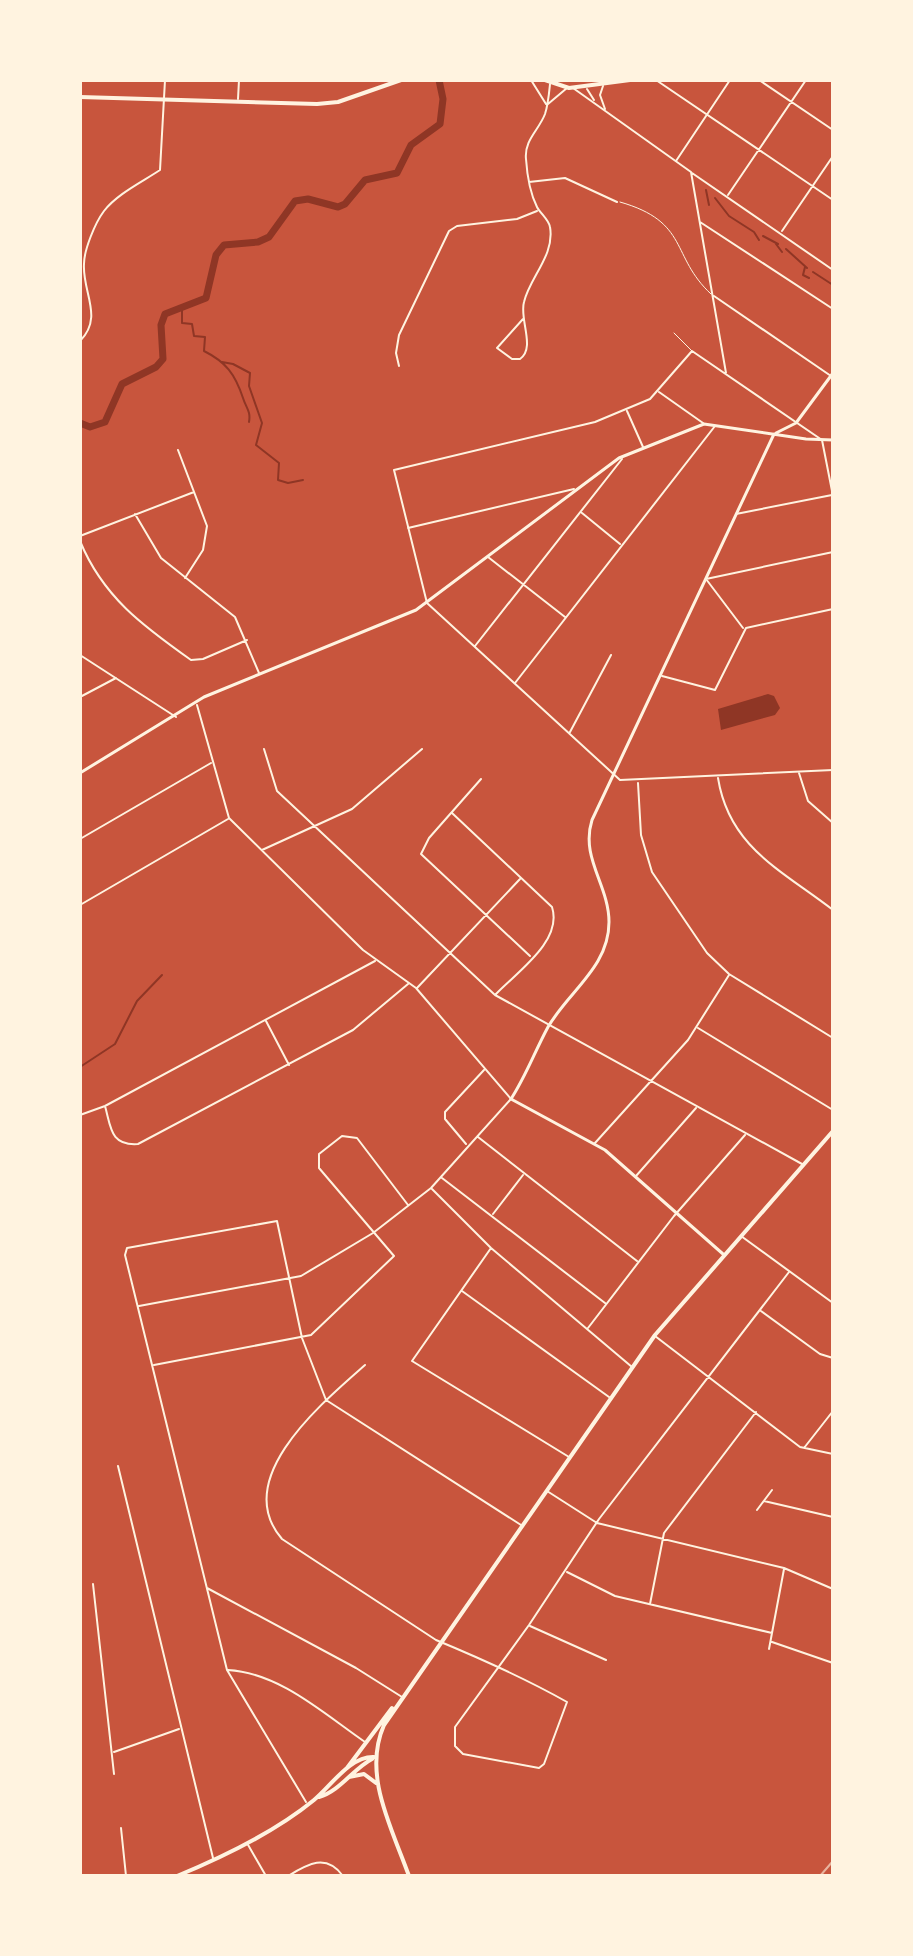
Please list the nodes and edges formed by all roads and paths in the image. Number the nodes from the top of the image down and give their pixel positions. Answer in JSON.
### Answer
{"nodes":[{"id":1,"x":165,"y":80,"type":"edge"},
{"id":2,"x":239,"y":80,"type":"edge"},
{"id":3,"x":401,"y":80,"type":"edge"},
{"id":4,"x":531,"y":80,"type":"edge"},
{"id":5,"x":630,"y":80,"type":"edge"},
{"id":6,"x":656,"y":80,"type":"edge"},
{"id":7,"x":730,"y":80,"type":"edge"},
{"id":8,"x":759,"y":80,"type":"edge"},
{"id":9,"x":806,"y":80,"type":"edge"},
{"id":10,"x":548,"y":81,"type":"edge"},
{"id":11,"x":585,"y":82,"type":"edge"},
{"id":12,"x":606,"y":83,"type":"junction"},
{"id":13,"x":570,"y":88,"type":"junction"},
{"id":14,"x":80,"y":97,"type":"edge"},
{"id":15,"x":164,"y":100,"type":"junction"},
{"id":16,"x":238,"y":102,"type":"junction"},
{"id":17,"x":791,"y":102,"type":"junction"},
{"id":18,"x":598,"y":104,"type":"junction"},
{"id":19,"x":547,"y":105,"type":"junction"},
{"id":20,"x":605,"y":111,"type":"junction"},
{"id":21,"x":707,"y":114,"type":"junction"},
{"id":22,"x":833,"y":130,"type":"edge"},
{"id":23,"x":759,"y":149,"type":"junction"},
{"id":24,"x":833,"y":156,"type":"edge"},
{"id":25,"x":676,"y":162,"type":"junction"},
{"id":26,"x":691,"y":172,"type":"junction"},
{"id":27,"x":529,"y":182,"type":"junction"},
{"id":28,"x":812,"y":186,"type":"junction"},
{"id":29,"x":727,"y":195,"type":"junction"},
{"id":30,"x":833,"y":200,"type":"edge"},
{"id":31,"x":617,"y":202,"type":"joint"},
{"id":32,"x":539,"y":211,"type":"junction"},
{"id":33,"x":699,"y":221,"type":"junction"},
{"id":34,"x":781,"y":233,"type":"junction"},
{"id":35,"x":833,"y":270,"type":"edge"},
{"id":36,"x":713,"y":296,"type":"junction"},
{"id":37,"x":833,"y":309,"type":"edge"},
{"id":38,"x":523,"y":319,"type":"junction"},
{"id":39,"x":674,"y":333,"type":"dead end"},
{"id":40,"x":80,"y":341,"type":"edge"},
{"id":41,"x":692,"y":351,"type":"junction"},
{"id":42,"x":399,"y":366,"type":"dead end"},
{"id":43,"x":726,"y":374,"type":"junction"},
{"id":44,"x":832,"y":375,"type":"edge"},
{"id":45,"x":658,"y":391,"type":"junction"},
{"id":46,"x":626,"y":409,"type":"junction"},
{"id":47,"x":796,"y":423,"type":"junction"},
{"id":48,"x":704,"y":424,"type":"junction"},
{"id":49,"x":715,"y":425,"type":"junction"},
{"id":50,"x":774,"y":434,"type":"junction"},
{"id":51,"x":822,"y":440,"type":"junction"},
{"id":52,"x":833,"y":440,"type":"edge"},
{"id":53,"x":643,"y":447,"type":"junction"},
{"id":54,"x":178,"y":450,"type":"dead end"},
{"id":55,"x":625,"y":455,"type":"junction"},
{"id":56,"x":574,"y":489,"type":"junction"},
{"id":57,"x":195,"y":492,"type":"junction"},
{"id":58,"x":833,"y":495,"type":"edge"},
{"id":59,"x":581,"y":512,"type":"junction"},
{"id":60,"x":135,"y":514,"type":"junction"},
{"id":61,"x":736,"y":514,"type":"junction"},
{"id":62,"x":408,"y":528,"type":"junction"},
{"id":63,"x":80,"y":536,"type":"edge"},
{"id":64,"x":80,"y":541,"type":"edge"},
{"id":65,"x":622,"y":545,"type":"junction"},
{"id":66,"x":833,"y":552,"type":"edge"},
{"id":67,"x":487,"y":557,"type":"junction"},
{"id":68,"x":184,"y":579,"type":"junction"},
{"id":69,"x":706,"y":579,"type":"junction"},
{"id":70,"x":524,"y":585,"type":"junction"},
{"id":71,"x":427,"y":603,"type":"junction"},
{"id":72,"x":833,"y":609,"type":"edge"},
{"id":73,"x":565,"y":617,"type":"junction"},
{"id":74,"x":744,"y":629,"type":"junction"},
{"id":75,"x":247,"y":640,"type":"junction"},
{"id":76,"x":474,"y":647,"type":"junction"},
{"id":77,"x":80,"y":655,"type":"edge"},
{"id":78,"x":611,"y":655,"type":"dead end"},
{"id":79,"x":259,"y":674,"type":"junction"},
{"id":80,"x":660,"y":675,"type":"junction"},
{"id":81,"x":117,"y":678,"type":"junction"},
{"id":82,"x":515,"y":683,"type":"junction"},
{"id":83,"x":80,"y":697,"type":"edge"},
{"id":84,"x":197,"y":705,"type":"junction"},
{"id":85,"x":176,"y":717,"type":"junction"},
{"id":86,"x":569,"y":733,"type":"junction"},
{"id":87,"x":264,"y":749,"type":"dead end"},
{"id":88,"x":422,"y":749,"type":"dead end"},
{"id":89,"x":212,"y":762,"type":"junction"},
{"id":90,"x":833,"y":770,"type":"edge"},
{"id":91,"x":799,"y":772,"type":"junction"},
{"id":92,"x":80,"y":773,"type":"edge"},
{"id":93,"x":614,"y":774,"type":"junction"},
{"id":94,"x":718,"y":777,"type":"junction"},
{"id":95,"x":481,"y":779,"type":"dead end"},
{"id":96,"x":638,"y":781,"type":"junction"},
{"id":97,"x":452,"y":813,"type":"junction"},
{"id":98,"x":229,"y":818,"type":"junction"},
{"id":99,"x":833,"y":823,"type":"edge"},
{"id":100,"x":315,"y":827,"type":"junction"},
{"id":101,"x":80,"y":839,"type":"edge"},
{"id":102,"x":261,"y":850,"type":"junction"},
{"id":103,"x":520,"y":878,"type":"junction"},
{"id":104,"x":80,"y":905,"type":"edge"},
{"id":105,"x":833,"y":910,"type":"edge"},
{"id":106,"x":486,"y":915,"type":"junction"},
{"id":107,"x":449,"y":953,"type":"junction"},
{"id":108,"x":531,"y":957,"type":"junction"},
{"id":109,"x":377,"y":960,"type":"junction"},
{"id":110,"x":729,"y":974,"type":"junction"},
{"id":111,"x":409,"y":983,"type":"junction"},
{"id":112,"x":416,"y":988,"type":"junction"},
{"id":113,"x":495,"y":995,"type":"junction"},
{"id":114,"x":265,"y":1020,"type":"junction"},
{"id":115,"x":548,"y":1027,"type":"junction"},
{"id":116,"x":697,"y":1027,"type":"junction"},
{"id":117,"x":833,"y":1038,"type":"edge"},
{"id":118,"x":289,"y":1065,"type":"junction"},
{"id":119,"x":485,"y":1069,"type":"junction"},
{"id":120,"x":649,"y":1081,"type":"junction"},
{"id":121,"x":511,"y":1099,"type":"junction"},
{"id":122,"x":105,"y":1106,"type":"junction"},
{"id":123,"x":697,"y":1108,"type":"junction"},
{"id":124,"x":833,"y":1110,"type":"edge"},
{"id":125,"x":80,"y":1115,"type":"edge"},
{"id":126,"x":833,"y":1131,"type":"edge"},
{"id":127,"x":746,"y":1135,"type":"junction"},
{"id":128,"x":477,"y":1136,"type":"junction"},
{"id":129,"x":595,"y":1143,"type":"junction"},
{"id":130,"x":468,"y":1146,"type":"junction"},
{"id":131,"x":802,"y":1164,"type":"junction"},
{"id":132,"x":524,"y":1174,"type":"junction"},
{"id":133,"x":441,"y":1177,"type":"junction"},
{"id":134,"x":635,"y":1177,"type":"junction"},
{"id":135,"x":431,"y":1188,"type":"junction"},
{"id":136,"x":409,"y":1206,"type":"junction"},
{"id":137,"x":676,"y":1214,"type":"junction"},
{"id":138,"x":492,"y":1215,"type":"junction"},
{"id":139,"x":373,"y":1233,"type":"junction"},
{"id":140,"x":740,"y":1235,"type":"junction"},
{"id":141,"x":491,"y":1248,"type":"junction"},
{"id":142,"x":723,"y":1254,"type":"junction"},
{"id":143,"x":638,"y":1261,"type":"junction"},
{"id":144,"x":789,"y":1272,"type":"junction"},
{"id":145,"x":290,"y":1278,"type":"junction"},
{"id":146,"x":461,"y":1290,"type":"junction"},
{"id":147,"x":833,"y":1303,"type":"edge"},
{"id":148,"x":606,"y":1304,"type":"junction"},
{"id":149,"x":138,"y":1306,"type":"junction"},
{"id":150,"x":760,"y":1310,"type":"junction"},
{"id":151,"x":588,"y":1328,"type":"junction"},
{"id":152,"x":655,"y":1335,"type":"junction"},
{"id":153,"x":302,"y":1338,"type":"junction"},
{"id":154,"x":833,"y":1358,"type":"edge"},
{"id":155,"x":153,"y":1365,"type":"junction"},
{"id":156,"x":365,"y":1365,"type":"dead end"},
{"id":157,"x":632,"y":1367,"type":"junction"},
{"id":158,"x":708,"y":1376,"type":"junction"},
{"id":159,"x":610,"y":1398,"type":"junction"},
{"id":160,"x":326,"y":1400,"type":"junction"},
{"id":161,"x":833,"y":1411,"type":"edge"},
{"id":162,"x":756,"y":1412,"type":"junction"},
{"id":163,"x":804,"y":1448,"type":"junction"},
{"id":164,"x":833,"y":1454,"type":"edge"},
{"id":165,"x":569,"y":1457,"type":"junction"},
{"id":166,"x":118,"y":1466,"type":"dead end"},
{"id":167,"x":772,"y":1490,"type":"dead end"},
{"id":168,"x":546,"y":1491,"type":"junction"},
{"id":169,"x":764,"y":1501,"type":"junction"},
{"id":170,"x":757,"y":1510,"type":"dead end"},
{"id":171,"x":833,"y":1517,"type":"edge"},
{"id":172,"x":597,"y":1523,"type":"junction"},
{"id":173,"x":522,"y":1526,"type":"junction"},
{"id":174,"x":662,"y":1540,"type":"junction"},
{"id":175,"x":784,"y":1568,"type":"junction"},
{"id":176,"x":566,"y":1571,"type":"junction"},
{"id":177,"x":93,"y":1584,"type":"dead end"},
{"id":178,"x":206,"y":1588,"type":"junction"},
{"id":179,"x":833,"y":1589,"type":"edge"},
{"id":180,"x":650,"y":1604,"type":"junction"},
{"id":181,"x":529,"y":1625,"type":"junction"},
{"id":182,"x":772,"y":1633,"type":"junction"},
{"id":183,"x":770,"y":1641,"type":"junction"},
{"id":184,"x":441,"y":1642,"type":"junction"},
{"id":185,"x":769,"y":1649,"type":"dead end"},
{"id":186,"x":606,"y":1660,"type":"dead end"},
{"id":187,"x":833,"y":1663,"type":"edge"},
{"id":188,"x":495,"y":1669,"type":"junction"},
{"id":189,"x":227,"y":1670,"type":"junction"},
{"id":190,"x":402,"y":1697,"type":"junction"},
{"id":191,"x":182,"y":1728,"type":"junction"},
{"id":192,"x":365,"y":1742,"type":"junction"},
{"id":193,"x":113,"y":1752,"type":"junction"},
{"id":194,"x":374,"y":1757,"type":"junction"},
{"id":195,"x":114,"y":1774,"type":"dead end"},
{"id":196,"x":340,"y":1775,"type":"junction"},
{"id":197,"x":347,"y":1778,"type":"junction"},
{"id":198,"x":378,"y":1785,"type":"junction"},
{"id":199,"x":316,"y":1798,"type":"junction"},
{"id":200,"x":307,"y":1804,"type":"junction"},
{"id":201,"x":121,"y":1828,"type":"dead end"},
{"id":202,"x":246,"y":1842,"type":"junction"},
{"id":203,"x":214,"y":1860,"type":"junction"},
{"id":204,"x":126,"y":1876,"type":"edge"},
{"id":205,"x":177,"y":1876,"type":"edge"},
{"id":206,"x":266,"y":1876,"type":"edge"},
{"id":207,"x":288,"y":1876,"type":"edge"},
{"id":208,"x":343,"y":1876,"type":"edge"},
{"id":209,"x":409,"y":1876,"type":"edge"}],
"edges":[{"from":1,"to":15,"type":"street"},
{"from":2,"to":16,"type":"street"},
{"from":3,"to":16,"type":"main road"},
{"from":4,"to":19,"type":"street"},
{"from":5,"to":12,"type":"main road"},
{"from":6,"to":21,"type":"street"},
{"from":7,"to":21,"type":"street"},
{"from":8,"to":17,"type":"street"},
{"from":9,"to":17,"type":"street"},
{"from":10,"to":13,"type":"main road"},
{"from":10,"to":19,"type":"street"},
{"from":11,"to":12,"type":"main road"},
{"from":11,"to":13,"type":"main road"},
{"from":11,"to":18,"type":"street"},
{"from":12,"to":20,"type":"street"},
{"from":13,"to":18,"type":"street"},
{"from":13,"to":19,"type":"street"},
{"from":14,"to":15,"type":"main road"},
{"from":15,"to":16,"type":"main road"},
{"from":15,"to":40,"type":"street"},
{"from":17,"to":22,"type":"street"},
{"from":17,"to":23,"type":"street"},
{"from":18,"to":20,"type":"street"},
{"from":19,"to":27,"type":"street"},
{"from":20,"to":25,"type":"street"},
{"from":21,"to":23,"type":"street"},
{"from":21,"to":25,"type":"street"},
{"from":23,"to":28,"type":"street"},
{"from":23,"to":29,"type":"street"},
{"from":24,"to":28,"type":"street"},
{"from":25,"to":26,"type":"street"},
{"from":26,"to":29,"type":"street"},
{"from":26,"to":33,"type":"street"},
{"from":27,"to":31,"type":"street"},
{"from":27,"to":32,"type":"street"},
{"from":28,"to":30,"type":"street"},
{"from":28,"to":34,"type":"street"},
{"from":29,"to":34,"type":"street"},
{"from":31,"to":36,"type":"lane"},
{"from":32,"to":38,"type":"street"},
{"from":32,"to":42,"type":"street"},
{"from":33,"to":36,"type":"street"},
{"from":33,"to":37,"type":"street"},
{"from":34,"to":35,"type":"street"},
{"from":36,"to":43,"type":"street"},
{"from":36,"to":44,"type":"street"},
{"from":38,"to":38,"type":"street"},
{"from":39,"to":41,"type":"lane"},
{"from":41,"to":43,"type":"street"},
{"from":41,"to":45,"type":"street"},
{"from":43,"to":47,"type":"street"},
{"from":44,"to":47,"type":"street"},
{"from":45,"to":46,"type":"street"},
{"from":45,"to":48,"type":"street"},
{"from":46,"to":53,"type":"street"},
{"from":46,"to":62,"type":"street"},
{"from":47,"to":50,"type":"street"},
{"from":47,"to":51,"type":"street"},
{"from":48,"to":49,"type":"street"},
{"from":48,"to":53,"type":"street"},
{"from":49,"to":50,"type":"street"},
{"from":49,"to":65,"type":"street"},
{"from":50,"to":51,"type":"street"},
{"from":50,"to":61,"type":"street"},
{"from":51,"to":52,"type":"street"},
{"from":51,"to":58,"type":"street"},
{"from":53,"to":55,"type":"street"},
{"from":54,"to":57,"type":"street"},
{"from":55,"to":56,"type":"street"},
{"from":55,"to":59,"type":"street"},
{"from":56,"to":62,"type":"street"},
{"from":56,"to":67,"type":"street"},
{"from":57,"to":60,"type":"street"},
{"from":57,"to":68,"type":"street"},
{"from":58,"to":61,"type":"street"},
{"from":59,"to":65,"type":"street"},
{"from":59,"to":70,"type":"street"},
{"from":60,"to":63,"type":"street"},
{"from":60,"to":68,"type":"street"},
{"from":61,"to":69,"type":"street"},
{"from":62,"to":71,"type":"street"},
{"from":64,"to":75,"type":"street"},
{"from":65,"to":73,"type":"street"},
{"from":66,"to":69,"type":"street"},
{"from":67,"to":70,"type":"street"},
{"from":67,"to":71,"type":"street"},
{"from":68,"to":75,"type":"street"},
{"from":69,"to":74,"type":"street"},
{"from":69,"to":80,"type":"street"},
{"from":70,"to":73,"type":"street"},
{"from":70,"to":76,"type":"street"},
{"from":71,"to":76,"type":"street"},
{"from":71,"to":79,"type":"street"},
{"from":72,"to":74,"type":"street"},
{"from":73,"to":82,"type":"street"},
{"from":74,"to":80,"type":"street"},
{"from":75,"to":79,"type":"street"},
{"from":76,"to":82,"type":"street"},
{"from":77,"to":81,"type":"street"},
{"from":78,"to":86,"type":"street"},
{"from":79,"to":84,"type":"street"},
{"from":80,"to":93,"type":"street"},
{"from":81,"to":83,"type":"street"},
{"from":81,"to":85,"type":"street"},
{"from":82,"to":86,"type":"street"},
{"from":84,"to":85,"type":"street"},
{"from":84,"to":89,"type":"street"},
{"from":85,"to":92,"type":"street"},
{"from":86,"to":93,"type":"street"},
{"from":87,"to":100,"type":"street"},
{"from":88,"to":100,"type":"street"},
{"from":89,"to":98,"type":"street"},
{"from":89,"to":101,"type":"street"},
{"from":90,"to":91,"type":"street"},
{"from":91,"to":94,"type":"street"},
{"from":91,"to":99,"type":"street"},
{"from":93,"to":96,"type":"street"},
{"from":93,"to":115,"type":"street"},
{"from":94,"to":96,"type":"street"},
{"from":94,"to":105,"type":"street"},
{"from":95,"to":97,"type":"street"},
{"from":96,"to":110,"type":"street"},
{"from":97,"to":103,"type":"street"},
{"from":97,"to":106,"type":"street"},
{"from":98,"to":102,"type":"street"},
{"from":98,"to":104,"type":"street"},
{"from":100,"to":102,"type":"street"},
{"from":100,"to":107,"type":"street"},
{"from":102,"to":109,"type":"street"},
{"from":103,"to":106,"type":"street"},
{"from":103,"to":108,"type":"street"},
{"from":106,"to":107,"type":"street"},
{"from":106,"to":108,"type":"street"},
{"from":107,"to":112,"type":"street"},
{"from":107,"to":113,"type":"street"},
{"from":108,"to":113,"type":"street"},
{"from":109,"to":111,"type":"street"},
{"from":109,"to":114,"type":"street"},
{"from":110,"to":116,"type":"street"},
{"from":110,"to":117,"type":"street"},
{"from":111,"to":112,"type":"street"},
{"from":111,"to":118,"type":"street"},
{"from":112,"to":119,"type":"street"},
{"from":113,"to":115,"type":"street"},
{"from":114,"to":118,"type":"street"},
{"from":114,"to":122,"type":"street"},
{"from":115,"to":120,"type":"street"},
{"from":115,"to":121,"type":"street"},
{"from":116,"to":120,"type":"street"},
{"from":116,"to":124,"type":"street"},
{"from":118,"to":122,"type":"street"},
{"from":119,"to":121,"type":"street"},
{"from":119,"to":130,"type":"street"},
{"from":120,"to":123,"type":"street"},
{"from":120,"to":129,"type":"street"},
{"from":121,"to":128,"type":"street"},
{"from":121,"to":129,"type":"street"},
{"from":122,"to":125,"type":"street"},
{"from":123,"to":127,"type":"street"},
{"from":123,"to":134,"type":"street"},
{"from":126,"to":131,"type":"main road"},
{"from":127,"to":131,"type":"street"},
{"from":127,"to":137,"type":"street"},
{"from":128,"to":130,"type":"street"},
{"from":128,"to":132,"type":"street"},
{"from":129,"to":134,"type":"street"},
{"from":130,"to":133,"type":"street"},
{"from":131,"to":140,"type":"main road"},
{"from":132,"to":138,"type":"street"},
{"from":132,"to":143,"type":"street"},
{"from":133,"to":135,"type":"street"},
{"from":133,"to":138,"type":"street"},
{"from":134,"to":137,"type":"street"},
{"from":135,"to":136,"type":"street"},
{"from":135,"to":141,"type":"street"},
{"from":136,"to":139,"type":"street"},
{"from":136,"to":139,"type":"street"},
{"from":137,"to":142,"type":"street"},
{"from":137,"to":143,"type":"street"},
{"from":138,"to":148,"type":"street"},
{"from":139,"to":145,"type":"street"},
{"from":139,"to":153,"type":"street"},
{"from":140,"to":142,"type":"main road"},
{"from":140,"to":144,"type":"street"},
{"from":141,"to":146,"type":"street"},
{"from":141,"to":151,"type":"street"},
{"from":142,"to":152,"type":"main road"},
{"from":143,"to":148,"type":"street"},
{"from":144,"to":147,"type":"street"},
{"from":144,"to":150,"type":"street"},
{"from":145,"to":149,"type":"street"},
{"from":145,"to":149,"type":"street"},
{"from":145,"to":153,"type":"street"},
{"from":146,"to":159,"type":"street"},
{"from":146,"to":165,"type":"street"},
{"from":148,"to":151,"type":"street"},
{"from":149,"to":155,"type":"street"},
{"from":150,"to":154,"type":"street"},
{"from":150,"to":158,"type":"street"},
{"from":151,"to":157,"type":"street"},
{"from":152,"to":157,"type":"main road"},
{"from":152,"to":158,"type":"street"},
{"from":153,"to":155,"type":"street"},
{"from":153,"to":160,"type":"street"},
{"from":155,"to":178,"type":"street"},
{"from":156,"to":160,"type":"street"},
{"from":157,"to":159,"type":"main road"},
{"from":158,"to":162,"type":"street"},
{"from":158,"to":172,"type":"street"},
{"from":159,"to":165,"type":"main road"},
{"from":160,"to":173,"type":"street"},
{"from":160,"to":184,"type":"street"},
{"from":161,"to":163,"type":"street"},
{"from":162,"to":163,"type":"street"},
{"from":162,"to":174,"type":"street"},
{"from":163,"to":164,"type":"street"},
{"from":165,"to":168,"type":"main road"},
{"from":166,"to":191,"type":"street"},
{"from":167,"to":169,"type":"street"},
{"from":168,"to":172,"type":"street"},
{"from":168,"to":173,"type":"main road"},
{"from":169,"to":170,"type":"street"},
{"from":169,"to":171,"type":"street"},
{"from":172,"to":174,"type":"street"},
{"from":172,"to":176,"type":"street"},
{"from":173,"to":184,"type":"main road"},
{"from":174,"to":175,"type":"street"},
{"from":174,"to":180,"type":"street"},
{"from":175,"to":179,"type":"street"},
{"from":175,"to":182,"type":"street"},
{"from":176,"to":180,"type":"street"},
{"from":176,"to":181,"type":"street"},
{"from":177,"to":193,"type":"street"},
{"from":178,"to":189,"type":"street"},
{"from":178,"to":190,"type":"street"},
{"from":180,"to":182,"type":"street"},
{"from":181,"to":186,"type":"street"},
{"from":181,"to":188,"type":"street"},
{"from":182,"to":183,"type":"street"},
{"from":183,"to":185,"type":"street"},
{"from":183,"to":187,"type":"street"},
{"from":184,"to":188,"type":"street"},
{"from":184,"to":190,"type":"main road"},
{"from":188,"to":188,"type":"street"},
{"from":189,"to":192,"type":"street"},
{"from":189,"to":200,"type":"street"},
{"from":190,"to":192,"type":"main road"},
{"from":190,"to":194,"type":"main road"},
{"from":191,"to":193,"type":"street"},
{"from":191,"to":203,"type":"street"},
{"from":192,"to":196,"type":"main road"},
{"from":193,"to":195,"type":"street"},
{"from":194,"to":196,"type":"main road"},
{"from":194,"to":197,"type":"main road"},
{"from":194,"to":198,"type":"main road"},
{"from":196,"to":199,"type":"main road"},
{"from":197,"to":198,"type":"main road"},
{"from":197,"to":199,"type":"main road"},
{"from":198,"to":209,"type":"main road"},
{"from":199,"to":200,"type":"main road"},
{"from":200,"to":202,"type":"main road"},
{"from":201,"to":204,"type":"street"},
{"from":202,"to":203,"type":"main road"},
{"from":202,"to":206,"type":"street"},
{"from":203,"to":205,"type":"main road"},
{"from":207,"to":208,"type":"street"}]}
